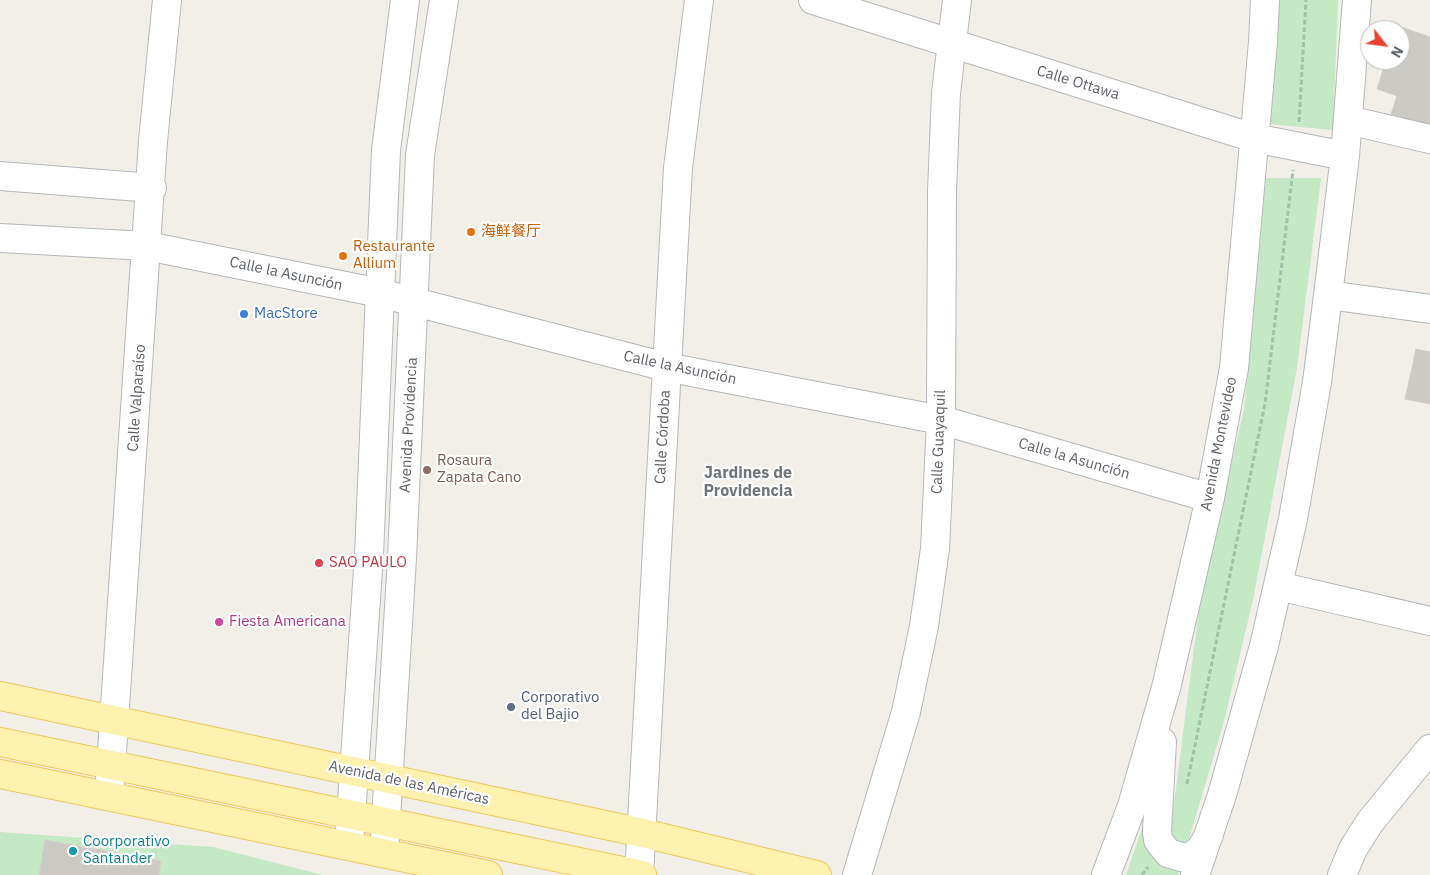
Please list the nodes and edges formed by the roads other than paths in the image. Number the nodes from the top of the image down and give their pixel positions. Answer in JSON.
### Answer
{"nodes":[{"id":1,"x":167,"y":0,"type":"edge"},
{"id":2,"x":406,"y":0,"type":"edge"},
{"id":3,"x":444,"y":0,"type":"edge"},
{"id":4,"x":699,"y":0,"type":"edge"},
{"id":5,"x":813,"y":0,"type":"edge"},
{"id":6,"x":957,"y":0,"type":"edge"},
{"id":7,"x":1265,"y":0,"type":"edge"},
{"id":8,"x":1356,"y":0,"type":"edge"},
{"id":9,"x":952,"y":43,"type":"junction"},
{"id":10,"x":1348,"y":120,"type":"junction"},
{"id":11,"x":1254,"y":138,"type":"junction"},
{"id":12,"x":1430,"y":139,"type":"edge"},
{"id":13,"x":1345,"y":156,"type":"junction"},
{"id":14,"x":0,"y":176,"type":"edge"},
{"id":15,"x":152,"y":188,"type":"junction"},
{"id":16,"x":0,"y":238,"type":"edge"},
{"id":17,"x":147,"y":246,"type":"junction"},
{"id":18,"x":380,"y":293,"type":"junction"},
{"id":19,"x":1328,"y":295,"type":"junction"},
{"id":20,"x":415,"y":302,"type":"junction"},
{"id":21,"x":1430,"y":309,"type":"edge"},
{"id":22,"x":666,"y":367,"type":"junction"},
{"id":23,"x":941,"y":420,"type":"junction"},
{"id":24,"x":1210,"y":498,"type":"junction"},
{"id":25,"x":1278,"y":586,"type":"junction"},
{"id":26,"x":1430,"y":621,"type":"edge"},
{"id":27,"x":1166,"y":688,"type":"junction"},
{"id":28,"x":0,"y":696,"type":"edge"},
{"id":29,"x":116,"y":721,"type":"junction"},
{"id":30,"x":0,"y":742,"type":"edge"},
{"id":31,"x":1430,"y":749,"type":"edge"},
{"id":32,"x":112,"y":766,"type":"junction"},
{"id":33,"x":354,"y":772,"type":"junction"},
{"id":34,"x":0,"y":774,"type":"edge"},
{"id":35,"x":390,"y":779,"type":"junction"},
{"id":36,"x":109,"y":796,"type":"junction"},
{"id":37,"x":351,"y":815,"type":"junction"},
{"id":38,"x":387,"y":823,"type":"junction"},
{"id":39,"x":643,"y":833,"type":"junction"},
{"id":40,"x":1209,"y":835,"type":"junction"},
{"id":41,"x":348,"y":845,"type":"junction"},
{"id":42,"x":384,"y":852,"type":"junction"},
{"id":43,"x":488,"y":875,"type":"edge"},
{"id":44,"x":640,"y":875,"type":"edge"},
{"id":45,"x":817,"y":875,"type":"edge"},
{"id":46,"x":857,"y":875,"type":"edge"},
{"id":47,"x":1106,"y":875,"type":"edge"},
{"id":48,"x":1195,"y":875,"type":"edge"},
{"id":49,"x":1342,"y":875,"type":"edge"}],
"edges":[{"from":1,"to":15,"type":"street","name":"Calle Valparaíso"},
{"from":2,"to":18,"type":"street"},
{"from":3,"to":20,"type":"street","name":"Avenida Providencia"},
{"from":4,"to":22,"type":"street","name":"Calle Córdoba"},
{"from":5,"to":9,"type":"street","name":"Calle Ottawa"},
{"from":6,"to":9,"type":"street","name":"Calle Guayaquil"},
{"from":7,"to":11,"type":"street","name":"Avenida Montevideo"},
{"from":8,"to":10,"type":"street"},
{"from":9,"to":11,"type":"street","name":"Calle Ottawa"},
{"from":9,"to":23,"type":"street","name":"Calle Guayaquil"},
{"from":10,"to":12,"type":"street"},
{"from":10,"to":13,"type":"street"},
{"from":11,"to":13,"type":"street","name":"Calle Ottawa"},
{"from":11,"to":24,"type":"street","name":"Avenida Montevideo"},
{"from":13,"to":19,"type":"street"},
{"from":14,"to":15,"type":"street"},
{"from":15,"to":17,"type":"street","name":"Calle Valparaíso"},
{"from":16,"to":17,"type":"street","name":"Calle la Asunción"},
{"from":17,"to":18,"type":"street","name":"Calle la Asunción"},
{"from":17,"to":29,"type":"street","name":"Calle Valparaíso"},
{"from":18,"to":20,"type":"street","name":"Calle la Asunción"},
{"from":18,"to":33,"type":"street"},
{"from":19,"to":21,"type":"street"},
{"from":19,"to":25,"type":"street"},
{"from":20,"to":22,"type":"street","name":"Calle la Asunción"},
{"from":20,"to":35,"type":"street","name":"Avenida Providencia"},
{"from":22,"to":23,"type":"street","name":"Calle la Asunción"},
{"from":22,"to":39,"type":"street","name":"Calle Córdoba"},
{"from":23,"to":24,"type":"street","name":"Calle la Asunción"},
{"from":23,"to":46,"type":"street","name":"Calle Guayaquil"},
{"from":24,"to":27,"type":"street","name":"Avenida Montevideo"},
{"from":25,"to":26,"type":"street"},
{"from":25,"to":40,"type":"street"},
{"from":27,"to":40,"type":"street"},
{"from":27,"to":47,"type":"street","name":"Avenida Montevideo"},
{"from":28,"to":29,"type":"main road","name":"Avenida de las Américas"},
{"from":29,"to":32,"type":"street","name":"Calle Valparaíso"},
{"from":29,"to":33,"type":"main road","name":"Avenida de las Américas"},
{"from":30,"to":32,"type":"main road"},
{"from":31,"to":49,"type":"street"},
{"from":32,"to":36,"type":"street","name":"Calle Valparaíso"},
{"from":32,"to":37,"type":"main road"},
{"from":33,"to":35,"type":"main road","name":"Avenida de las Américas"},
{"from":33,"to":37,"type":"street"},
{"from":34,"to":36,"type":"main road"},
{"from":35,"to":38,"type":"street","name":"Avenida Providencia"},
{"from":35,"to":39,"type":"main road","name":"Avenida de las Américas"},
{"from":36,"to":41,"type":"main road"},
{"from":37,"to":38,"type":"main road"},
{"from":37,"to":41,"type":"street"},
{"from":38,"to":42,"type":"street","name":"Avenida Providencia"},
{"from":38,"to":44,"type":"main road"},
{"from":39,"to":44,"type":"street","name":"Calle Córdoba"},
{"from":39,"to":45,"type":"main road","name":"Avenida de las Américas"},
{"from":40,"to":48,"type":"street"},
{"from":41,"to":42,"type":"main road"},
{"from":42,"to":43,"type":"main road"}]}
